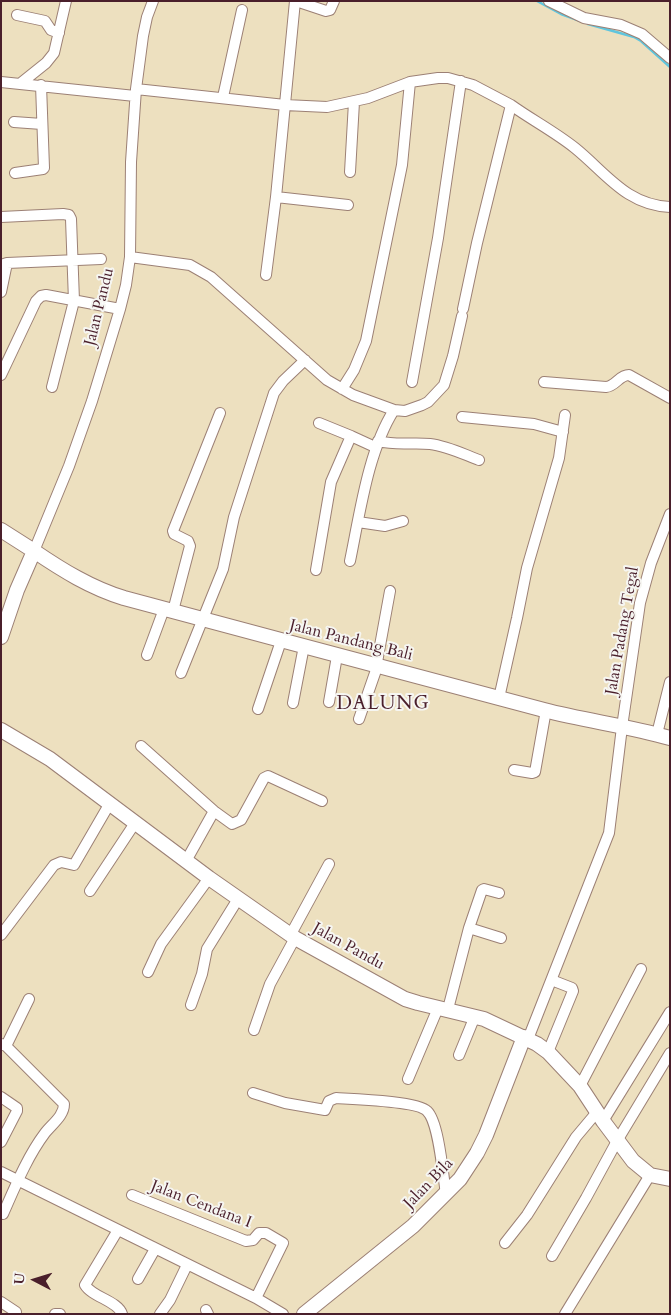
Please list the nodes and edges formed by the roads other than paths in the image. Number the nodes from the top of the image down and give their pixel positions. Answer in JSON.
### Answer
{"nodes":[{"id":1,"x":66,"y":1,"type":"edge"},
{"id":2,"x":153,"y":1,"type":"edge"},
{"id":3,"x":296,"y":1,"type":"edge"},
{"id":4,"x":334,"y":1,"type":"edge"},
{"id":5,"x":549,"y":1,"type":"edge"},
{"id":6,"x":242,"y":10,"type":"dead end"},
{"id":7,"x":18,"y":15,"type":"dead end"},
{"id":8,"x":59,"y":34,"type":"junction"},
{"id":9,"x":670,"y":58,"type":"edge"},
{"id":10,"x":461,"y":81,"type":"junction"},
{"id":11,"x":1,"y":82,"type":"edge"},
{"id":12,"x":410,"y":82,"type":"junction"},
{"id":13,"x":21,"y":83,"type":"junction"},
{"id":14,"x":41,"y":85,"type":"junction"},
{"id":15,"x":136,"y":92,"type":"junction"},
{"id":16,"x":223,"y":97,"type":"junction"},
{"id":17,"x":354,"y":102,"type":"junction"},
{"id":18,"x":285,"y":105,"type":"junction"},
{"id":19,"x":511,"y":105,"type":"junction"},
{"id":20,"x":14,"y":122,"type":"dead end"},
{"id":21,"x":42,"y":124,"type":"junction"},
{"id":22,"x":350,"y":172,"type":"dead end"},
{"id":23,"x":15,"y":173,"type":"dead end"},
{"id":24,"x":276,"y":197,"type":"junction"},
{"id":25,"x":348,"y":205,"type":"dead end"},
{"id":26,"x":670,"y":207,"type":"edge"},
{"id":27,"x":1,"y":217,"type":"edge"},
{"id":28,"x":130,"y":257,"type":"junction"},
{"id":29,"x":100,"y":259,"type":"dead end"},
{"id":30,"x":74,"y":260,"type":"junction"},
{"id":31,"x":4,"y":264,"type":"edge"},
{"id":32,"x":266,"y":276,"type":"dead end"},
{"id":33,"x":1,"y":292,"type":"edge"},
{"id":34,"x":74,"y":300,"type":"junction"},
{"id":35,"x":120,"y":310,"type":"junction"},
{"id":36,"x":305,"y":360,"type":"junction"},
{"id":37,"x":1,"y":375,"type":"edge"},
{"id":38,"x":412,"y":382,"type":"dead end"},
{"id":39,"x":544,"y":382,"type":"dead end"},
{"id":40,"x":52,"y":387,"type":"dead end"},
{"id":41,"x":342,"y":388,"type":"junction"},
{"id":42,"x":670,"y":398,"type":"edge"},
{"id":43,"x":394,"y":410,"type":"junction"},
{"id":44,"x":220,"y":413,"type":"dead end"},
{"id":45,"x":565,"y":415,"type":"dead end"},
{"id":46,"x":462,"y":417,"type":"dead end"},
{"id":47,"x":319,"y":423,"type":"dead end"},
{"id":48,"x":563,"y":432,"type":"junction"},
{"id":49,"x":351,"y":436,"type":"junction"},
{"id":50,"x":377,"y":444,"type":"junction"},
{"id":51,"x":479,"y":460,"type":"dead end"},
{"id":52,"x":670,"y":514,"type":"edge"},
{"id":53,"x":403,"y":521,"type":"dead end"},
{"id":54,"x":358,"y":522,"type":"junction"},
{"id":55,"x":1,"y":530,"type":"edge"},
{"id":56,"x":32,"y":550,"type":"junction"},
{"id":57,"x":350,"y":561,"type":"dead end"},
{"id":58,"x":316,"y":570,"type":"dead end"},
{"id":59,"x":390,"y":591,"type":"dead end"},
{"id":60,"x":168,"y":610,"type":"junction"},
{"id":61,"x":203,"y":619,"type":"junction"},
{"id":62,"x":1,"y":637,"type":"edge"},
{"id":63,"x":282,"y":641,"type":"junction"},
{"id":64,"x":304,"y":646,"type":"junction"},
{"id":65,"x":147,"y":655,"type":"dead end"},
{"id":66,"x":338,"y":656,"type":"junction"},
{"id":67,"x":376,"y":665,"type":"junction"},
{"id":68,"x":181,"y":674,"type":"dead end"},
{"id":69,"x":670,"y":682,"type":"edge"},
{"id":70,"x":499,"y":698,"type":"junction"},
{"id":71,"x":328,"y":702,"type":"dead end"},
{"id":72,"x":293,"y":703,"type":"dead end"},
{"id":73,"x":258,"y":709,"type":"dead end"},
{"id":74,"x":546,"y":710,"type":"junction"},
{"id":75,"x":359,"y":718,"type":"dead end"},
{"id":76,"x":622,"y":727,"type":"junction"},
{"id":77,"x":2,"y":735,"type":"edge"},
{"id":78,"x":663,"y":736,"type":"edge"},
{"id":79,"x":141,"y":746,"type":"dead end"},
{"id":80,"x":514,"y":770,"type":"dead end"},
{"id":81,"x":322,"y":801,"type":"dead end"},
{"id":82,"x":110,"y":803,"type":"junction"},
{"id":83,"x":214,"y":812,"type":"junction"},
{"id":84,"x":135,"y":823,"type":"junction"},
{"id":85,"x":186,"y":861,"type":"junction"},
{"id":86,"x":329,"y":864,"type":"dead end"},
{"id":87,"x":209,"y":878,"type":"junction"},
{"id":88,"x":90,"y":890,"type":"dead end"},
{"id":89,"x":499,"y":893,"type":"dead end"},
{"id":90,"x":238,"y":899,"type":"junction"},
{"id":91,"x":469,"y":928,"type":"junction"},
{"id":92,"x":1,"y":935,"type":"edge"},
{"id":93,"x":293,"y":936,"type":"junction"},
{"id":94,"x":501,"y":938,"type":"dead end"},
{"id":95,"x":641,"y":969,"type":"dead end"},
{"id":96,"x":148,"y":972,"type":"dead end"},
{"id":97,"x":554,"y":981,"type":"dead end"},
{"id":98,"x":29,"y":999,"type":"dead end"},
{"id":99,"x":190,"y":1006,"type":"dead end"},
{"id":100,"x":443,"y":1009,"type":"junction"},
{"id":101,"x":670,"y":1012,"type":"edge"},
{"id":102,"x":475,"y":1016,"type":"junction"},
{"id":103,"x":254,"y":1030,"type":"dead end"},
{"id":104,"x":526,"y":1038,"type":"junction"},
{"id":105,"x":4,"y":1045,"type":"edge"},
{"id":106,"x":548,"y":1052,"type":"junction"},
{"id":107,"x":670,"y":1053,"type":"edge"},
{"id":108,"x":459,"y":1055,"type":"dead end"},
{"id":109,"x":408,"y":1079,"type":"dead end"},
{"id":110,"x":580,"y":1086,"type":"junction"},
{"id":111,"x":253,"y":1093,"type":"dead end"},
{"id":112,"x":1,"y":1097,"type":"edge"},
{"id":113,"x":600,"y":1116,"type":"junction"},
{"id":114,"x":617,"y":1141,"type":"junction"},
{"id":115,"x":1,"y":1142,"type":"edge"},
{"id":116,"x":1,"y":1172,"type":"edge"},
{"id":117,"x":650,"y":1176,"type":"junction"},
{"id":118,"x":670,"y":1179,"type":"edge"},
{"id":119,"x":18,"y":1181,"type":"junction"},
{"id":120,"x":446,"y":1194,"type":"junction"},
{"id":121,"x":132,"y":1195,"type":"dead end"},
{"id":122,"x":3,"y":1214,"type":"dead end"},
{"id":123,"x":118,"y":1230,"type":"junction"},
{"id":124,"x":505,"y":1243,"type":"dead end"},
{"id":125,"x":155,"y":1249,"type":"junction"},
{"id":126,"x":552,"y":1256,"type":"dead end"},
{"id":127,"x":187,"y":1265,"type":"junction"},
{"id":128,"x":138,"y":1279,"type":"dead end"},
{"id":129,"x":256,"y":1298,"type":"junction"},
{"id":130,"x":1,"y":1302,"type":"edge"},
{"id":131,"x":16,"y":1312,"type":"dead end"},
{"id":132,"x":55,"y":1314,"type":"edge"},
{"id":133,"x":60,"y":1314,"type":"edge"},
{"id":134,"x":122,"y":1314,"type":"edge"},
{"id":135,"x":160,"y":1314,"type":"edge"},
{"id":136,"x":283,"y":1314,"type":"edge"},
{"id":137,"x":304,"y":1314,"type":"edge"},
{"id":138,"x":565,"y":1314,"type":"edge"}],
"edges":[{"from":1,"to":8,"type":"street"},
{"from":2,"to":15,"type":"street","name":"Jalan Pandu"},
{"from":3,"to":4,"type":"street"},
{"from":3,"to":18,"type":"street"},
{"from":5,"to":9,"type":"street"},
{"from":6,"to":16,"type":"street"},
{"from":7,"to":8,"type":"street"},
{"from":8,"to":13,"type":"street"},
{"from":10,"to":12,"type":"street"},
{"from":10,"to":19,"type":"street"},
{"from":10,"to":38,"type":"street"},
{"from":11,"to":13,"type":"street"},
{"from":12,"to":17,"type":"street"},
{"from":12,"to":41,"type":"street"},
{"from":13,"to":14,"type":"street"},
{"from":14,"to":15,"type":"street"},
{"from":14,"to":21,"type":"street"},
{"from":15,"to":16,"type":"street"},
{"from":15,"to":28,"type":"street","name":"Jalan Pandu"},
{"from":16,"to":18,"type":"street"},
{"from":17,"to":18,"type":"street"},
{"from":17,"to":22,"type":"street"},
{"from":18,"to":24,"type":"street"},
{"from":19,"to":26,"type":"street"},
{"from":19,"to":43,"type":"street"},
{"from":20,"to":21,"type":"street"},
{"from":21,"to":23,"type":"street"},
{"from":24,"to":25,"type":"street"},
{"from":24,"to":32,"type":"street"},
{"from":27,"to":30,"type":"street"},
{"from":28,"to":35,"type":"street","name":"Jalan Pandu"},
{"from":28,"to":36,"type":"street"},
{"from":29,"to":30,"type":"street"},
{"from":30,"to":31,"type":"street"},
{"from":30,"to":34,"type":"street"},
{"from":31,"to":33,"type":"street"},
{"from":34,"to":35,"type":"street"},
{"from":34,"to":37,"type":"street"},
{"from":34,"to":40,"type":"street"},
{"from":35,"to":56,"type":"street","name":"Jalan Pandu"},
{"from":36,"to":41,"type":"street"},
{"from":36,"to":61,"type":"street"},
{"from":39,"to":42,"type":"street"},
{"from":41,"to":43,"type":"street"},
{"from":43,"to":50,"type":"street"},
{"from":44,"to":60,"type":"street"},
{"from":45,"to":48,"type":"street"},
{"from":46,"to":48,"type":"street"},
{"from":47,"to":49,"type":"street"},
{"from":48,"to":70,"type":"street"},
{"from":49,"to":50,"type":"street"},
{"from":49,"to":58,"type":"street"},
{"from":50,"to":51,"type":"street"},
{"from":50,"to":54,"type":"street"},
{"from":52,"to":76,"type":"street","name":"Jalan Padang Tegal"},
{"from":53,"to":54,"type":"street"},
{"from":54,"to":57,"type":"street"},
{"from":55,"to":56,"type":"street","name":"Jalan Pandang Bali"},
{"from":56,"to":60,"type":"street","name":"Jalan Pandang Bali"},
{"from":56,"to":62,"type":"street","name":"Jalan Pandu"},
{"from":59,"to":67,"type":"street"},
{"from":60,"to":61,"type":"street","name":"Jalan Pandang Bali"},
{"from":60,"to":65,"type":"street"},
{"from":61,"to":63,"type":"street","name":"Jalan Pandang Bali"},
{"from":61,"to":68,"type":"street"},
{"from":63,"to":64,"type":"street","name":"Jalan Pandang Bali"},
{"from":63,"to":73,"type":"street"},
{"from":64,"to":66,"type":"street","name":"Jalan Pandang Bali"},
{"from":64,"to":72,"type":"street"},
{"from":66,"to":67,"type":"street","name":"Jalan Pandang Bali"},
{"from":66,"to":71,"type":"street"},
{"from":67,"to":70,"type":"street","name":"Jalan Pandang Bali"},
{"from":67,"to":75,"type":"street"},
{"from":69,"to":78,"type":"street"},
{"from":70,"to":74,"type":"street","name":"Jalan Pandang Bali"},
{"from":74,"to":76,"type":"street","name":"Jalan Pandang Bali"},
{"from":74,"to":80,"type":"street"},
{"from":76,"to":78,"type":"street","name":"Jalan Pandang Bali"},
{"from":76,"to":104,"type":"street","name":"Jalan Padang Tegal"},
{"from":77,"to":82,"type":"street","name":"Jalan Pandu"},
{"from":79,"to":83,"type":"street"},
{"from":81,"to":83,"type":"street"},
{"from":82,"to":84,"type":"street","name":"Jalan Pandu"},
{"from":82,"to":92,"type":"street"},
{"from":83,"to":85,"type":"street"},
{"from":84,"to":85,"type":"street","name":"Jalan Pandu"},
{"from":84,"to":88,"type":"street"},
{"from":85,"to":87,"type":"street","name":"Jalan Pandu"},
{"from":86,"to":93,"type":"street"},
{"from":87,"to":90,"type":"street","name":"Jalan Pandu"},
{"from":87,"to":96,"type":"street"},
{"from":89,"to":91,"type":"street"},
{"from":90,"to":93,"type":"street","name":"Jalan Pandu"},
{"from":90,"to":99,"type":"street"},
{"from":91,"to":94,"type":"street"},
{"from":91,"to":100,"type":"street"},
{"from":93,"to":100,"type":"street","name":"Jalan Pandu"},
{"from":93,"to":103,"type":"street"},
{"from":95,"to":110,"type":"street"},
{"from":97,"to":106,"type":"street"},
{"from":98,"to":105,"type":"street"},
{"from":100,"to":102,"type":"street","name":"Jalan Pandu"},
{"from":100,"to":109,"type":"street"},
{"from":101,"to":113,"type":"street"},
{"from":102,"to":104,"type":"street","name":"Jalan Pandu"},
{"from":102,"to":108,"type":"street"},
{"from":104,"to":106,"type":"street","name":"Jalan Pandu"},
{"from":104,"to":120,"type":"street","name":"Jalan Bila"},
{"from":105,"to":119,"type":"street"},
{"from":106,"to":110,"type":"street","name":"Jalan Pandu"},
{"from":107,"to":114,"type":"street"},
{"from":110,"to":113,"type":"street","name":"Jalan Pandu"},
{"from":111,"to":120,"type":"street"},
{"from":112,"to":115,"type":"street"},
{"from":113,"to":114,"type":"street","name":"Jalan Pandu"},
{"from":113,"to":124,"type":"street"},
{"from":114,"to":117,"type":"street","name":"Jalan Pandu"},
{"from":114,"to":126,"type":"street"},
{"from":116,"to":119,"type":"street"},
{"from":117,"to":118,"type":"street"},
{"from":117,"to":138,"type":"street"},
{"from":119,"to":122,"type":"street"},
{"from":119,"to":123,"type":"street"},
{"from":120,"to":137,"type":"street","name":"Jalan Bila"},
{"from":121,"to":129,"type":"street","name":"Jalan Cendana I"},
{"from":123,"to":125,"type":"street"},
{"from":123,"to":134,"type":"street"},
{"from":125,"to":127,"type":"street"},
{"from":125,"to":128,"type":"street"},
{"from":127,"to":129,"type":"street"},
{"from":127,"to":135,"type":"street"},
{"from":129,"to":136,"type":"street"},
{"from":130,"to":131,"type":"street"},
{"from":132,"to":133,"type":"street"}]}
